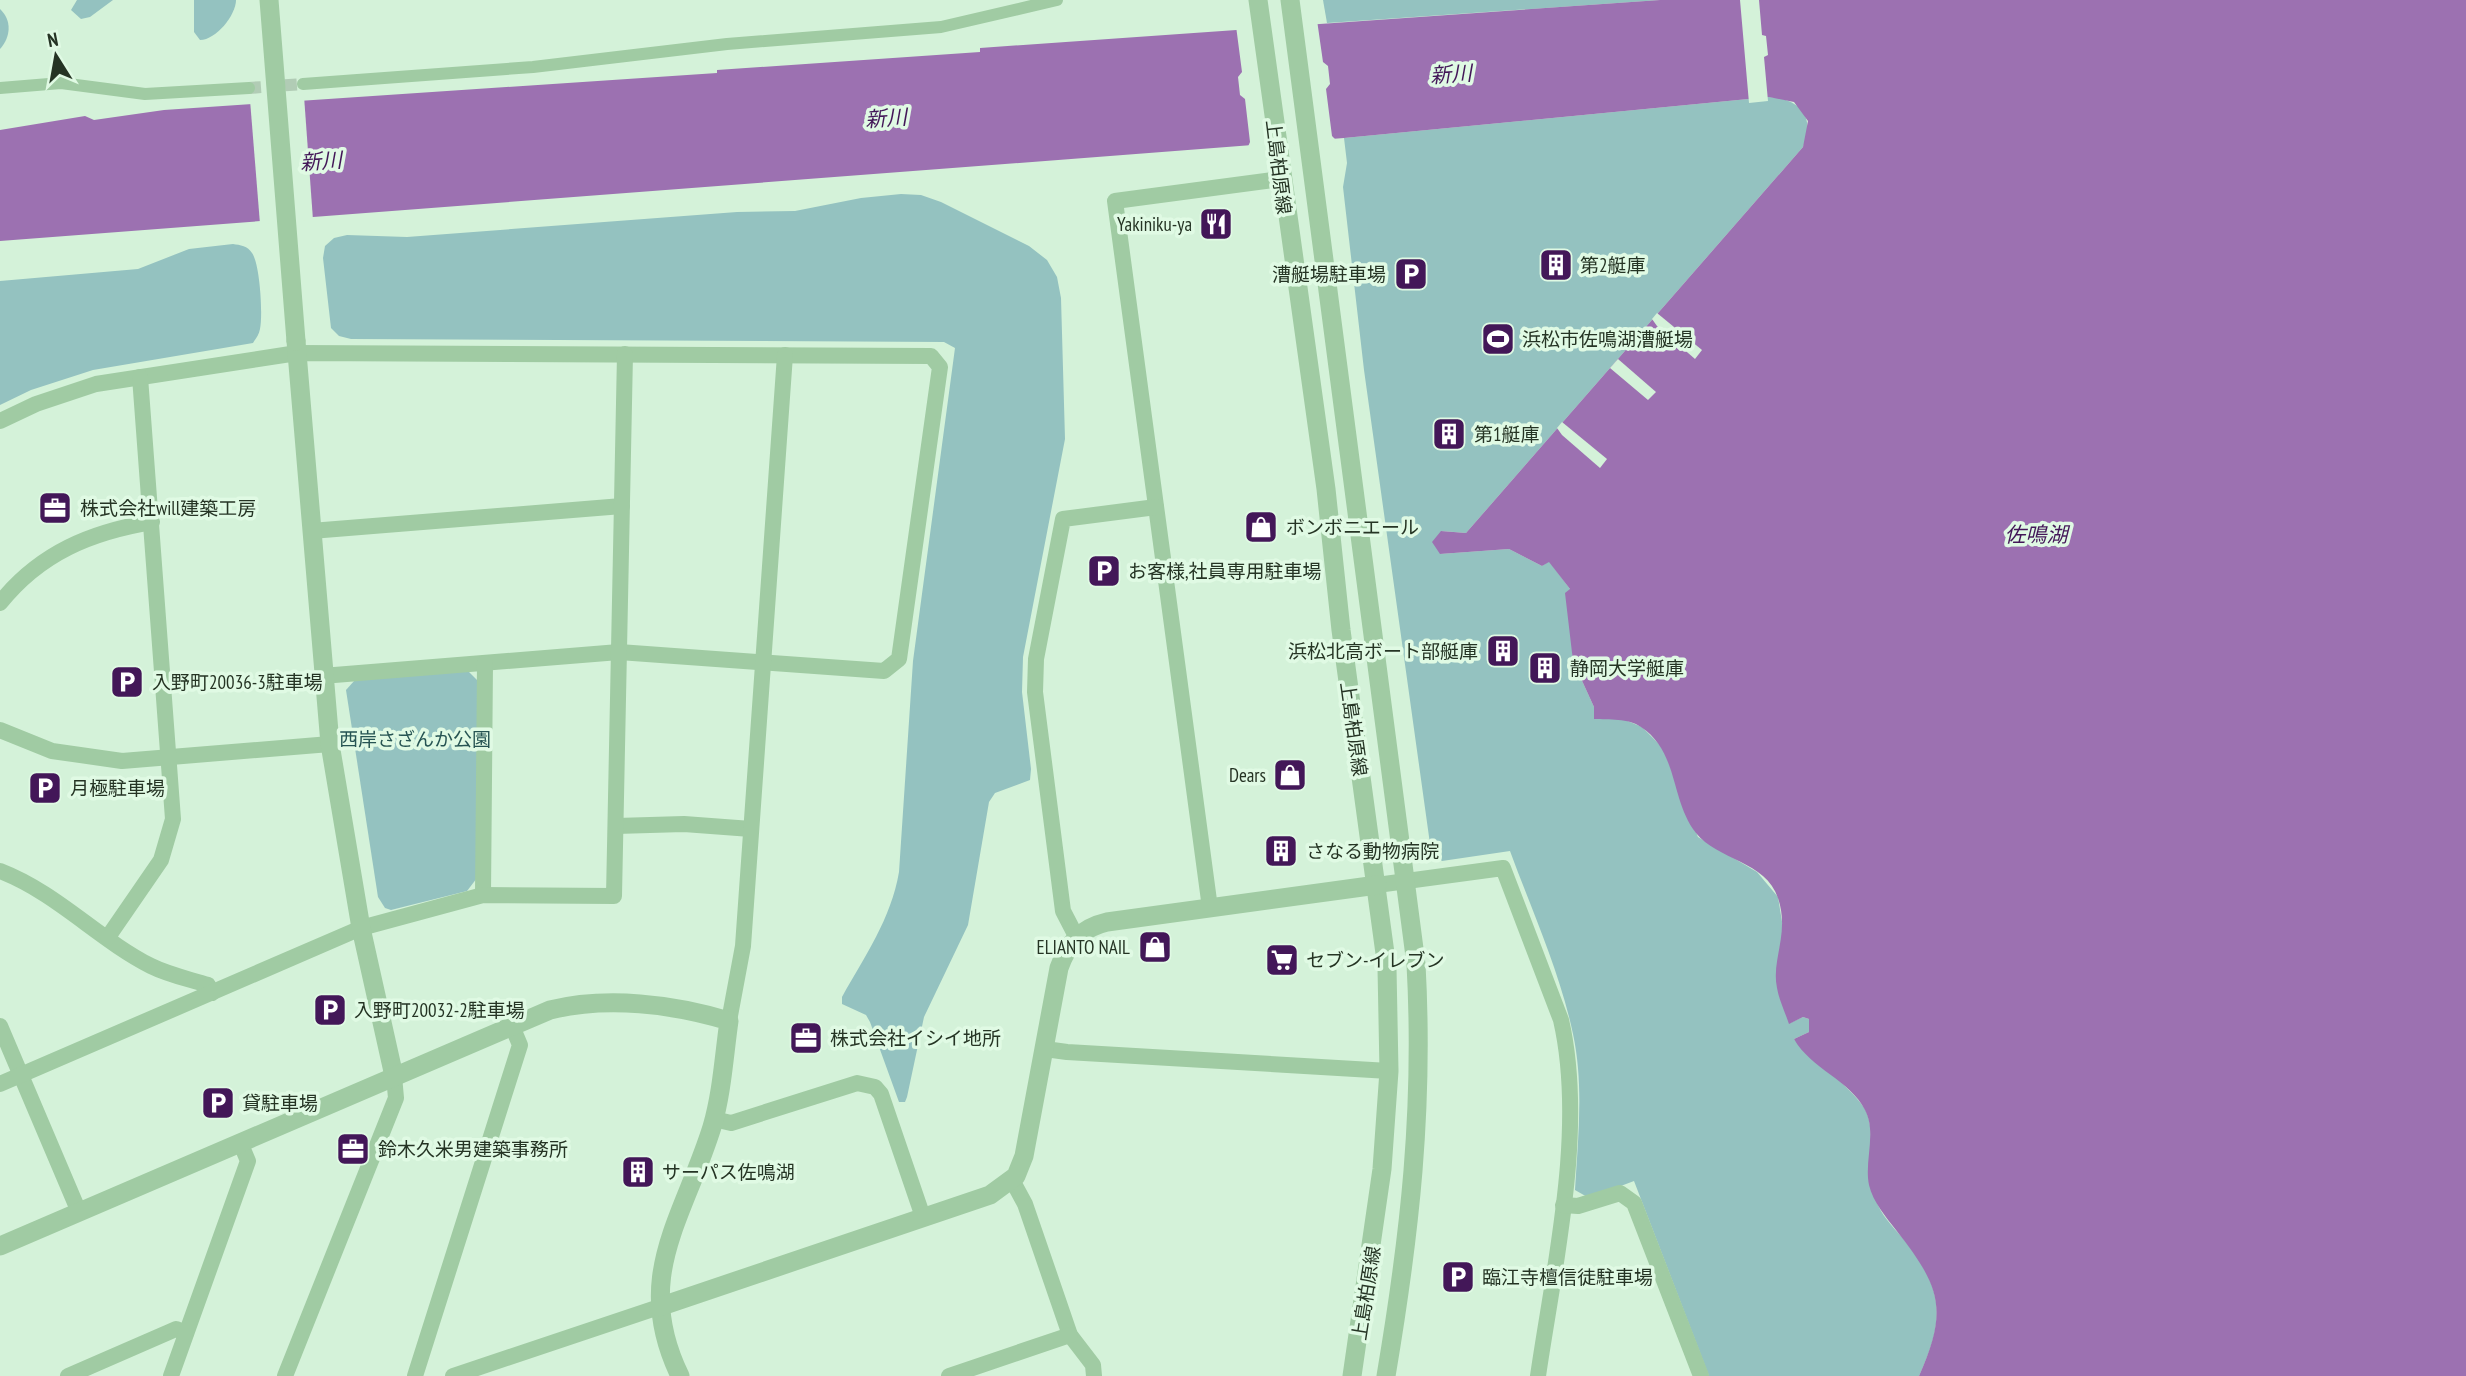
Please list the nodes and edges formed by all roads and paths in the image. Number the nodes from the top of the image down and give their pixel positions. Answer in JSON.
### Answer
{"nodes":[{"id":1,"x":269,"y":0,"type":"edge"},
{"id":2,"x":1057,"y":0,"type":"edge"},
{"id":3,"x":1290,"y":0,"type":"edge"},
{"id":4,"x":1258,"y":1,"type":"edge"},
{"id":5,"x":303,"y":84,"type":"tunnel mouth"},
{"id":6,"x":0,"y":88,"type":"edge"},
{"id":7,"x":249,"y":88,"type":"tunnel mouth"},
{"id":8,"x":1280,"y":171,"type":"junction"},
{"id":9,"x":297,"y":347,"type":"junction"},
{"id":10,"x":625,"y":354,"type":"junction"},
{"id":11,"x":785,"y":355,"type":"junction"},
{"id":12,"x":139,"y":377,"type":"junction"},
{"id":13,"x":0,"y":421,"type":"edge"},
{"id":14,"x":622,"y":506,"type":"junction"},
{"id":15,"x":1156,"y":507,"type":"junction"},
{"id":16,"x":152,"y":522,"type":"junction"},
{"id":17,"x":311,"y":531,"type":"junction"},
{"id":18,"x":0,"y":603,"type":"edge"},
{"id":19,"x":619,"y":652,"type":"junction"},
{"id":20,"x":763,"y":662,"type":"junction"},
{"id":21,"x":485,"y":663,"type":"junction"},
{"id":22,"x":322,"y":676,"type":"junction"},
{"id":23,"x":0,"y":730,"type":"edge"},
{"id":24,"x":330,"y":744,"type":"junction"},
{"id":25,"x":171,"y":758,"type":"junction"},
{"id":26,"x":616,"y":826,"type":"junction"},
{"id":27,"x":751,"y":829,"type":"junction"},
{"id":28,"x":0,"y":871,"type":"edge"},
{"id":29,"x":1407,"y":881,"type":"junction"},
{"id":30,"x":1377,"y":885,"type":"junction"},
{"id":31,"x":484,"y":895,"type":"junction"},
{"id":32,"x":1210,"y":908,"type":"junction"},
{"id":33,"x":361,"y":928,"type":"junction"},
{"id":34,"x":108,"y":937,"type":"junction"},
{"id":35,"x":1077,"y":937,"type":"junction"},
{"id":36,"x":212,"y":993,"type":"junction"},
{"id":37,"x":729,"y":1021,"type":"junction"},
{"id":38,"x":0,"y":1026,"type":"edge"},
{"id":39,"x":512,"y":1026,"type":"junction"},
{"id":40,"x":1045,"y":1048,"type":"junction"},
{"id":41,"x":1389,"y":1071,"type":"junction"},
{"id":42,"x":21,"y":1075,"type":"junction"},
{"id":43,"x":394,"y":1076,"type":"junction"},
{"id":44,"x":0,"y":1084,"type":"edge"},
{"id":45,"x":714,"y":1119,"type":"junction"},
{"id":46,"x":240,"y":1142,"type":"junction"},
{"id":47,"x":1012,"y":1180,"type":"junction"},
{"id":48,"x":1563,"y":1205,"type":"junction"},
{"id":49,"x":79,"y":1212,"type":"junction"},
{"id":50,"x":923,"y":1217,"type":"junction"},
{"id":51,"x":0,"y":1246,"type":"edge"},
{"id":52,"x":659,"y":1307,"type":"junction"},
{"id":53,"x":186,"y":1333,"type":"junction"},
{"id":54,"x":1070,"y":1335,"type":"junction"},
{"id":55,"x":68,"y":1376,"type":"edge"},
{"id":56,"x":171,"y":1376,"type":"edge"},
{"id":57,"x":285,"y":1376,"type":"edge"},
{"id":58,"x":415,"y":1376,"type":"edge"},
{"id":59,"x":453,"y":1376,"type":"edge"},
{"id":60,"x":680,"y":1376,"type":"edge"},
{"id":61,"x":948,"y":1376,"type":"edge"},
{"id":62,"x":1094,"y":1376,"type":"edge"},
{"id":63,"x":1352,"y":1376,"type":"edge"},
{"id":64,"x":1386,"y":1376,"type":"edge"},
{"id":65,"x":1538,"y":1376,"type":"edge"},
{"id":66,"x":1701,"y":1376,"type":"edge"}],
"edges":[{"from":1,"to":9,"type":"street","bridge":true},
{"from":2,"to":5,"type":"street"},
{"from":3,"to":29,"type":"street","name":"上島柏原線"},
{"from":4,"to":8,"type":"street","name":"上島柏原線"},
{"from":6,"to":7,"type":"street"},
{"from":8,"to":15,"type":"street"},
{"from":8,"to":30,"type":"street","name":"上島柏原線"},
{"from":9,"to":10,"type":"street"},
{"from":9,"to":12,"type":"street"},
{"from":9,"to":17,"type":"street"},
{"from":10,"to":11,"type":"street"},
{"from":10,"to":14,"type":"street"},
{"from":11,"to":20,"type":"street"},
{"from":11,"to":20,"type":"street"},
{"from":12,"to":13,"type":"street"},
{"from":12,"to":16,"type":"street"},
{"from":14,"to":17,"type":"street"},
{"from":14,"to":19,"type":"street"},
{"from":15,"to":32,"type":"street"},
{"from":15,"to":35,"type":"street"},
{"from":16,"to":18,"type":"street"},
{"from":16,"to":25,"type":"street"},
{"from":17,"to":22,"type":"street"},
{"from":19,"to":20,"type":"street"},
{"from":19,"to":21,"type":"street"},
{"from":19,"to":26,"type":"street"},
{"from":20,"to":27,"type":"street"},
{"from":21,"to":22,"type":"street"},
{"from":21,"to":31,"type":"street"},
{"from":22,"to":24,"type":"street"},
{"from":23,"to":25,"type":"street"},
{"from":24,"to":25,"type":"street"},
{"from":24,"to":33,"type":"street"},
{"from":25,"to":34,"type":"street"},
{"from":26,"to":27,"type":"street"},
{"from":26,"to":31,"type":"street"},
{"from":27,"to":37,"type":"street"},
{"from":28,"to":34,"type":"street"},
{"from":29,"to":30,"type":"street"},
{"from":29,"to":48,"type":"street"},
{"from":29,"to":64,"type":"street","name":"上島柏原線"},
{"from":30,"to":32,"type":"street"},
{"from":30,"to":41,"type":"street","name":"上島柏原線"},
{"from":31,"to":33,"type":"street"},
{"from":32,"to":35,"type":"street"},
{"from":33,"to":36,"type":"street"},
{"from":33,"to":43,"type":"street"},
{"from":34,"to":36,"type":"street"},
{"from":35,"to":40,"type":"street"},
{"from":36,"to":42,"type":"street"},
{"from":37,"to":39,"type":"street"},
{"from":37,"to":45,"type":"street"},
{"from":38,"to":42,"type":"street"},
{"from":39,"to":43,"type":"street"},
{"from":39,"to":58,"type":"street"},
{"from":40,"to":41,"type":"street"},
{"from":40,"to":47,"type":"street"},
{"from":41,"to":63,"type":"street","name":"上島柏原線"},
{"from":42,"to":44,"type":"street"},
{"from":42,"to":49,"type":"street"},
{"from":43,"to":46,"type":"street"},
{"from":43,"to":57,"type":"street"},
{"from":45,"to":50,"type":"street"},
{"from":45,"to":52,"type":"street"},
{"from":46,"to":49,"type":"street"},
{"from":46,"to":53,"type":"street"},
{"from":47,"to":50,"type":"street"},
{"from":47,"to":54,"type":"street"},
{"from":48,"to":65,"type":"street"},
{"from":48,"to":66,"type":"street"},
{"from":49,"to":51,"type":"street"},
{"from":50,"to":52,"type":"street"},
{"from":52,"to":59,"type":"street"},
{"from":52,"to":60,"type":"street"},
{"from":53,"to":55,"type":"street"},
{"from":53,"to":56,"type":"street"},
{"from":54,"to":61,"type":"street"},
{"from":54,"to":62,"type":"street"}]}
